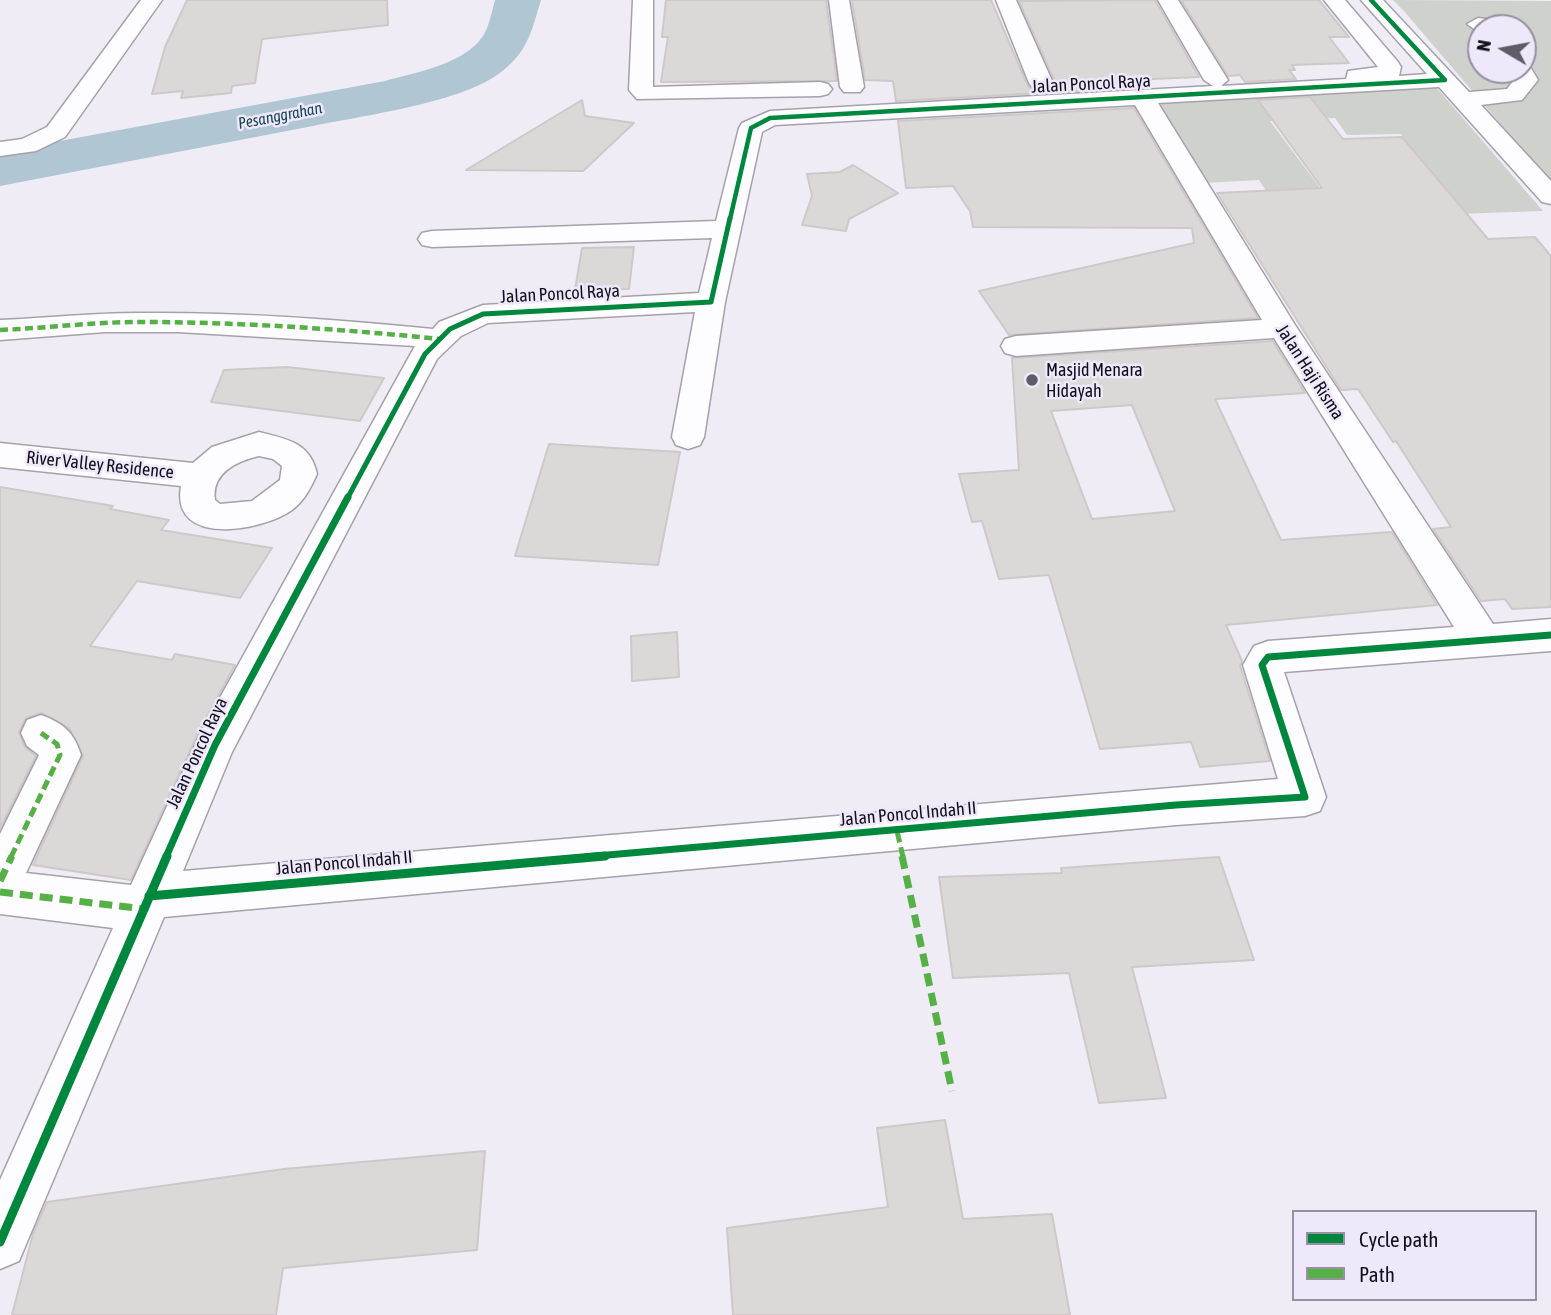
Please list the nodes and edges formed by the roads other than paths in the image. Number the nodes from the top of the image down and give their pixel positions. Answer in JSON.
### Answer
{"nodes":[{"id":1,"x":152,"y":0,"type":"edge"},
{"id":2,"x":643,"y":0,"type":"edge"},
{"id":3,"x":839,"y":0,"type":"edge"},
{"id":4,"x":1006,"y":0,"type":"edge"},
{"id":5,"x":1168,"y":0,"type":"edge"},
{"id":6,"x":1334,"y":0,"type":"edge"},
{"id":7,"x":1371,"y":0,"type":"edge"},
{"id":8,"x":1216,"y":80,"type":"junction"},
{"id":9,"x":1041,"y":83,"type":"junction"},
{"id":10,"x":1523,"y":84,"type":"edge"},
{"id":11,"x":960,"y":85,"type":"dead end"},
{"id":12,"x":852,"y":87,"type":"junction"},
{"id":13,"x":879,"y":87,"type":"dead end"},
{"id":14,"x":1455,"y":90,"type":"junction"},
{"id":15,"x":1142,"y":97,"type":"junction"},
{"id":16,"x":0,"y":149,"type":"edge"},
{"id":17,"x":1551,"y":196,"type":"edge"},
{"id":18,"x":727,"y":229,"type":"junction"},
{"id":19,"x":432,"y":239,"type":"dead end"},
{"id":20,"x":711,"y":302,"type":"junction"},
{"id":21,"x":1282,"y":328,"type":"junction"},
{"id":22,"x":0,"y":330,"type":"edge"},
{"id":23,"x":440,"y":338,"type":"junction"},
{"id":24,"x":1016,"y":346,"type":"dead end"},
{"id":25,"x":688,"y":437,"type":"dead end"},
{"id":26,"x":0,"y":455,"type":"edge"},
{"id":27,"x":200,"y":476,"type":"dead end"},
{"id":28,"x":1551,"y":635,"type":"edge"},
{"id":29,"x":1484,"y":642,"type":"junction"},
{"id":30,"x":41,"y":733,"type":"dead end"},
{"id":31,"x":0,"y":881,"type":"edge"},
{"id":32,"x":0,"y":892,"type":"edge"},
{"id":33,"x":147,"y":903,"type":"junction"},
{"id":34,"x":0,"y":1242,"type":"edge"}],
"edges":[{"from":1,"to":16,"type":"street"},
{"from":2,"to":12,"type":"street"},
{"from":3,"to":12,"type":"street"},
{"from":4,"to":9,"type":"street"},
{"from":5,"to":8,"type":"street"},
{"from":6,"to":8,"type":"street"},
{"from":7,"to":14,"type":"street"},
{"from":8,"to":9,"type":"street"},
{"from":9,"to":11,"type":"street"},
{"from":10,"to":14,"type":"street","name":"Jalan Poncol Raya"},
{"from":12,"to":13,"type":"street"},
{"from":14,"to":15,"type":"street","name":"Jalan Poncol Raya"},
{"from":14,"to":17,"type":"street"},
{"from":15,"to":18,"type":"street","name":"Jalan Poncol Raya"},
{"from":15,"to":21,"type":"street","name":"Jalan Haji Risma"},
{"from":18,"to":19,"type":"street"},
{"from":18,"to":20,"type":"street","name":"Jalan Poncol Raya"},
{"from":20,"to":23,"type":"street","name":"Jalan Poncol Raya"},
{"from":20,"to":25,"type":"street"},
{"from":21,"to":24,"type":"street"},
{"from":21,"to":29,"type":"street","name":"Jalan Haji Risma"},
{"from":22,"to":23,"type":"street"},
{"from":23,"to":33,"type":"street","name":"Jalan Poncol Raya"},
{"from":26,"to":27,"type":"street","name":"River Valley Residence"},
{"from":28,"to":29,"type":"street"},
{"from":29,"to":33,"type":"street","name":"Jalan Poncol Indah II"},
{"from":30,"to":31,"type":"street"},
{"from":32,"to":33,"type":"street"},
{"from":33,"to":34,"type":"street","name":"Jalan Poncol Raya"}]}
